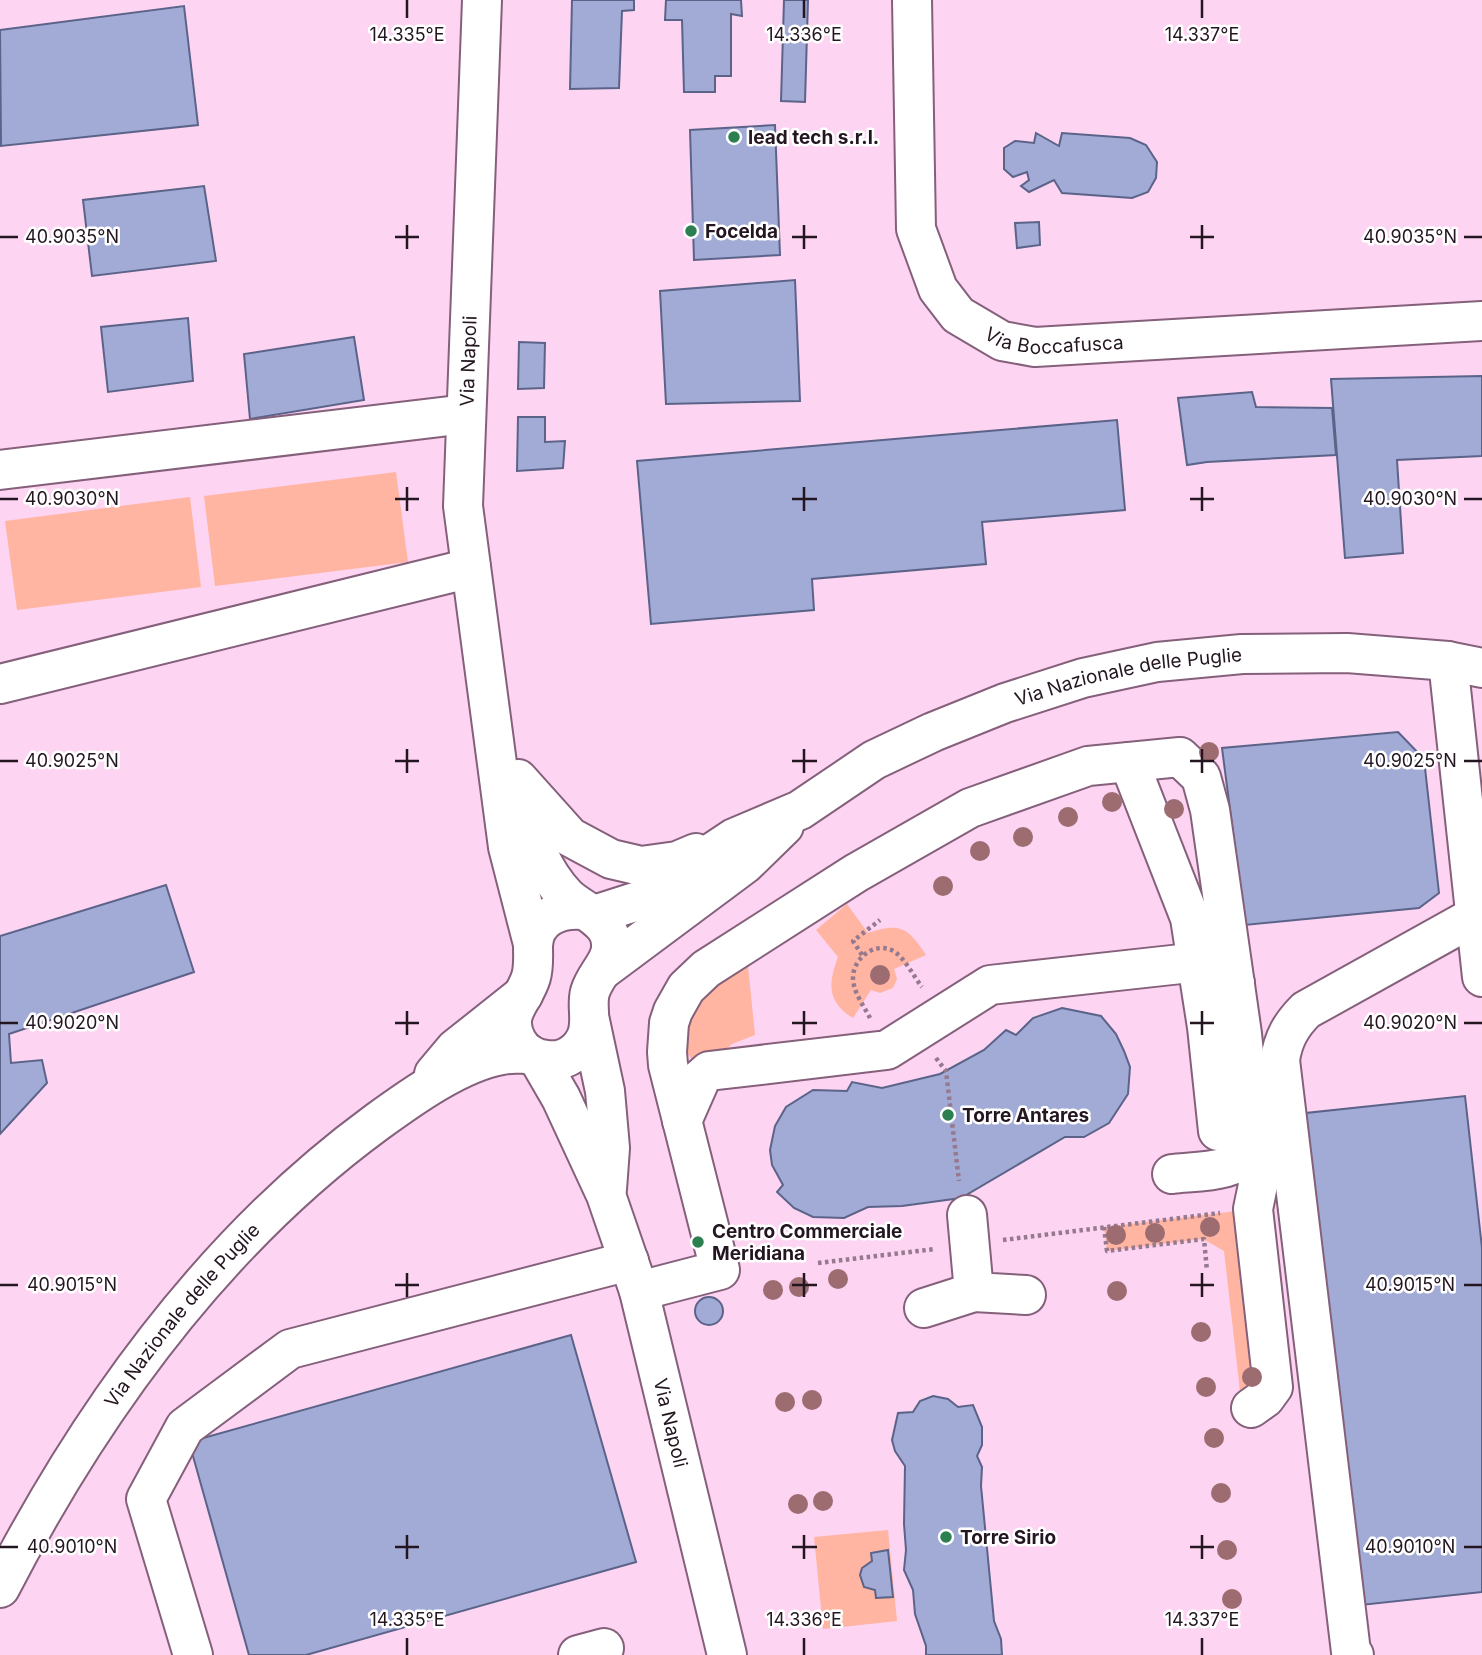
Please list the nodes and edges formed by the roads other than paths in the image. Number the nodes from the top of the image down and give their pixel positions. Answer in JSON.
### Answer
{"nodes":[{"id":1,"x":482,"y":0,"type":"edge"},
{"id":2,"x":912,"y":0,"type":"edge"},
{"id":3,"x":1482,"y":321,"type":"edge"},
{"id":4,"x":466,"y":414,"type":"junction"},
{"id":5,"x":0,"y":470,"type":"edge"},
{"id":6,"x":471,"y":568,"type":"junction"},
{"id":7,"x":1465,"y":665,"type":"edge"},
{"id":8,"x":0,"y":684,"type":"edge"},
{"id":9,"x":491,"y":719,"type":"junction"},
{"id":10,"x":1129,"y":762,"type":"junction"},
{"id":11,"x":508,"y":767,"type":"junction"},
{"id":12,"x":800,"y":810,"type":"junction"},
{"id":13,"x":734,"y":838,"type":"junction"},
{"id":14,"x":588,"y":913,"type":"junction"},
{"id":15,"x":1479,"y":917,"type":"edge"},
{"id":16,"x":533,"y":944,"type":"junction"},
{"id":17,"x":604,"y":970,"type":"junction"},
{"id":18,"x":1482,"y":977,"type":"edge"},
{"id":19,"x":1234,"y":982,"type":"junction"},
{"id":20,"x":523,"y":995,"type":"junction"},
{"id":21,"x":590,"y":1021,"type":"junction"},
{"id":22,"x":1207,"y":1027,"type":"junction"},
{"id":23,"x":534,"y":1057,"type":"junction"},
{"id":24,"x":419,"y":1091,"type":"junction"},
{"id":25,"x":682,"y":1121,"type":"junction"},
{"id":26,"x":1218,"y":1131,"type":"dead end"},
{"id":27,"x":1172,"y":1174,"type":"dead end"},
{"id":28,"x":606,"y":1195,"type":"junction"},
{"id":29,"x":963,"y":1200,"type":"road end"},
{"id":30,"x":634,"y":1276,"type":"junction"},
{"id":31,"x":974,"y":1292,"type":"junction"},
{"id":32,"x":1026,"y":1295,"type":"dead end"},
{"id":33,"x":924,"y":1308,"type":"dead end"},
{"id":34,"x":1251,"y":1408,"type":"dead end"},
{"id":35,"x":0,"y":1588,"type":"edge"},
{"id":36,"x":193,"y":1655,"type":"edge"},
{"id":37,"x":727,"y":1655,"type":"edge"},
{"id":38,"x":1354,"y":1655,"type":"edge"}],
"edges":[{"from":1,"to":4,"type":"main road","name":"Via Napoli"},
{"from":2,"to":3,"type":"main road","name":"Via Boccafusca"},
{"from":4,"to":5,"type":"main road"},
{"from":4,"to":6,"type":"main road","name":"Via Napoli"},
{"from":6,"to":8,"type":"main road"},
{"from":6,"to":9,"type":"main road","name":"Via Napoli"},
{"from":7,"to":12,"type":"main road","name":"Via Nazionale delle Puglie"},
{"from":7,"to":15,"type":"main road"},
{"from":9,"to":11,"type":"main road","name":"Via Napoli"},
{"from":9,"to":16,"type":"main road","name":"Via Napoli"},
{"from":10,"to":19,"type":"main road"},
{"from":10,"to":22,"type":"main road"},
{"from":10,"to":25,"type":"main road"},
{"from":11,"to":13,"type":"main road"},
{"from":11,"to":14,"type":"main road","name":"Via Napoli"},
{"from":12,"to":13,"type":"main road","name":"Via Nazionale delle Puglie"},
{"from":12,"to":17,"type":"main road","name":"Via Nazionale delle Puglie"},
{"from":13,"to":14,"type":"main road","name":"Via Nazionale delle Puglie"},
{"from":14,"to":16,"type":"main road","name":"Via Nazionale delle Puglie"},
{"from":14,"to":17,"type":"main road","name":"Via Napoli"},
{"from":15,"to":18,"type":"main road"},
{"from":15,"to":38,"type":"main road"},
{"from":16,"to":20,"type":"main road","name":"Via Napoli"},
{"from":17,"to":21,"type":"main road"},
{"from":19,"to":25,"type":"main road"},
{"from":19,"to":34,"type":"main road"},
{"from":20,"to":23,"type":"main road","name":"Via Napoli"},
{"from":20,"to":24,"type":"main road","name":"Via Nazionale delle Puglie"},
{"from":21,"to":23,"type":"main road","name":"Via Nazionale delle Puglie"},
{"from":21,"to":28,"type":"main road","name":"Via Napoli"},
{"from":22,"to":26,"type":"main road"},
{"from":22,"to":27,"type":"main road"},
{"from":23,"to":24,"type":"main road","name":"Via Nazionale delle Puglie"},
{"from":23,"to":28,"type":"main road","name":"Via Napoli"},
{"from":24,"to":35,"type":"main road","name":"Via Nazionale delle Puglie"},
{"from":25,"to":30,"type":"main road"},
{"from":28,"to":30,"type":"main road","name":"Via Napoli"},
{"from":29,"to":31,"type":"main road"},
{"from":30,"to":36,"type":"main road"},
{"from":30,"to":37,"type":"main road","name":"Via Napoli"},
{"from":31,"to":32,"type":"main road"},
{"from":31,"to":33,"type":"main road"}]}
